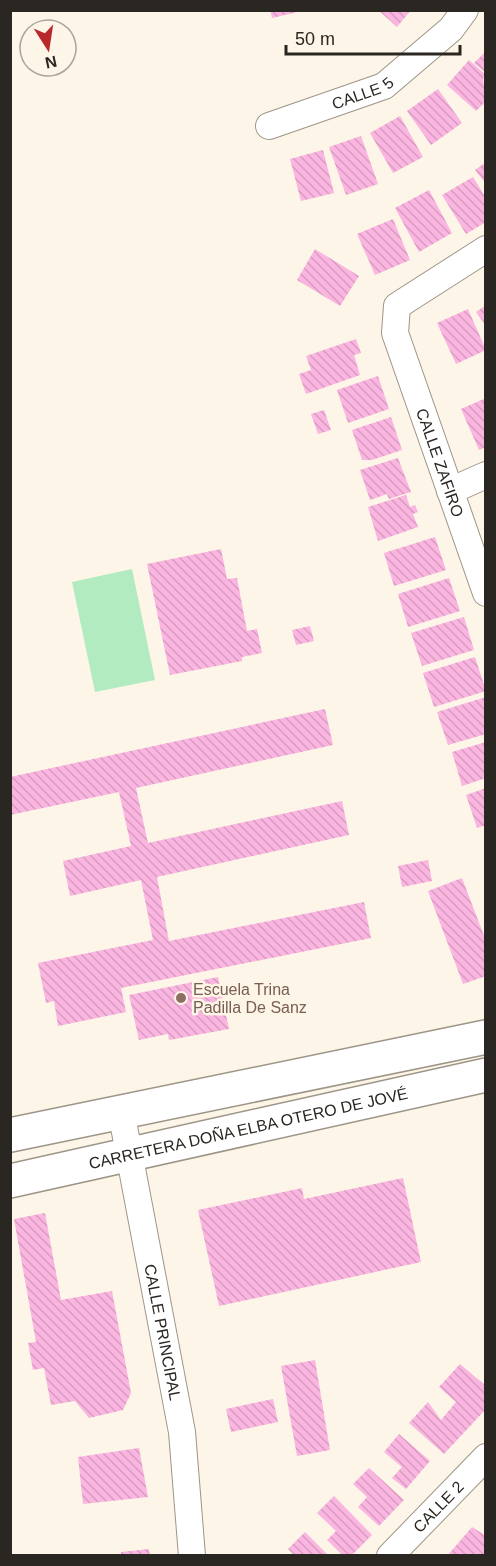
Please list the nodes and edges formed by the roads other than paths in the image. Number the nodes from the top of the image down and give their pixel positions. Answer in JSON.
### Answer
{"nodes":[{"id":1,"x":465,"y":10,"type":"edge"},
{"id":2,"x":269,"y":126,"type":"dead end"},
{"id":3,"x":486,"y":249,"type":"edge"},
{"id":4,"x":486,"y":475,"type":"edge"},
{"id":5,"x":450,"y":491,"type":"junction"},
{"id":6,"x":486,"y":593,"type":"edge"},
{"id":7,"x":486,"y":1037,"type":"edge"},
{"id":8,"x":486,"y":1075,"type":"edge"},
{"id":9,"x":122,"y":1111,"type":"junction"},
{"id":10,"x":10,"y":1135,"type":"edge"},
{"id":11,"x":130,"y":1154,"type":"junction"},
{"id":12,"x":10,"y":1181,"type":"edge"},
{"id":13,"x":482,"y":1467,"type":"edge"},
{"id":14,"x":192,"y":1556,"type":"edge"},
{"id":15,"x":390,"y":1556,"type":"edge"}],
"edges":[{"from":1,"to":2,"type":"street","name":"CALLE 5"},
{"from":3,"to":5,"type":"street","name":"CALLE ZAFIRO"},
{"from":4,"to":5,"type":"street"},
{"from":5,"to":6,"type":"street","name":"CALLE ZAFIRO"},
{"from":7,"to":9,"type":"street"},
{"from":8,"to":11,"type":"street","name":"CARRETERA DOÑA ELBA OTERO DE JOVÉ"},
{"from":9,"to":10,"type":"street"},
{"from":9,"to":11,"type":"street","name":"CALLE PRINCIPAL"},
{"from":11,"to":12,"type":"street","name":"CARRETERA DOÑA ELBA OTERO DE JOVÉ"},
{"from":11,"to":14,"type":"street","name":"CALLE PRINCIPAL"},
{"from":13,"to":15,"type":"street","name":"CALLE 2"}]}
